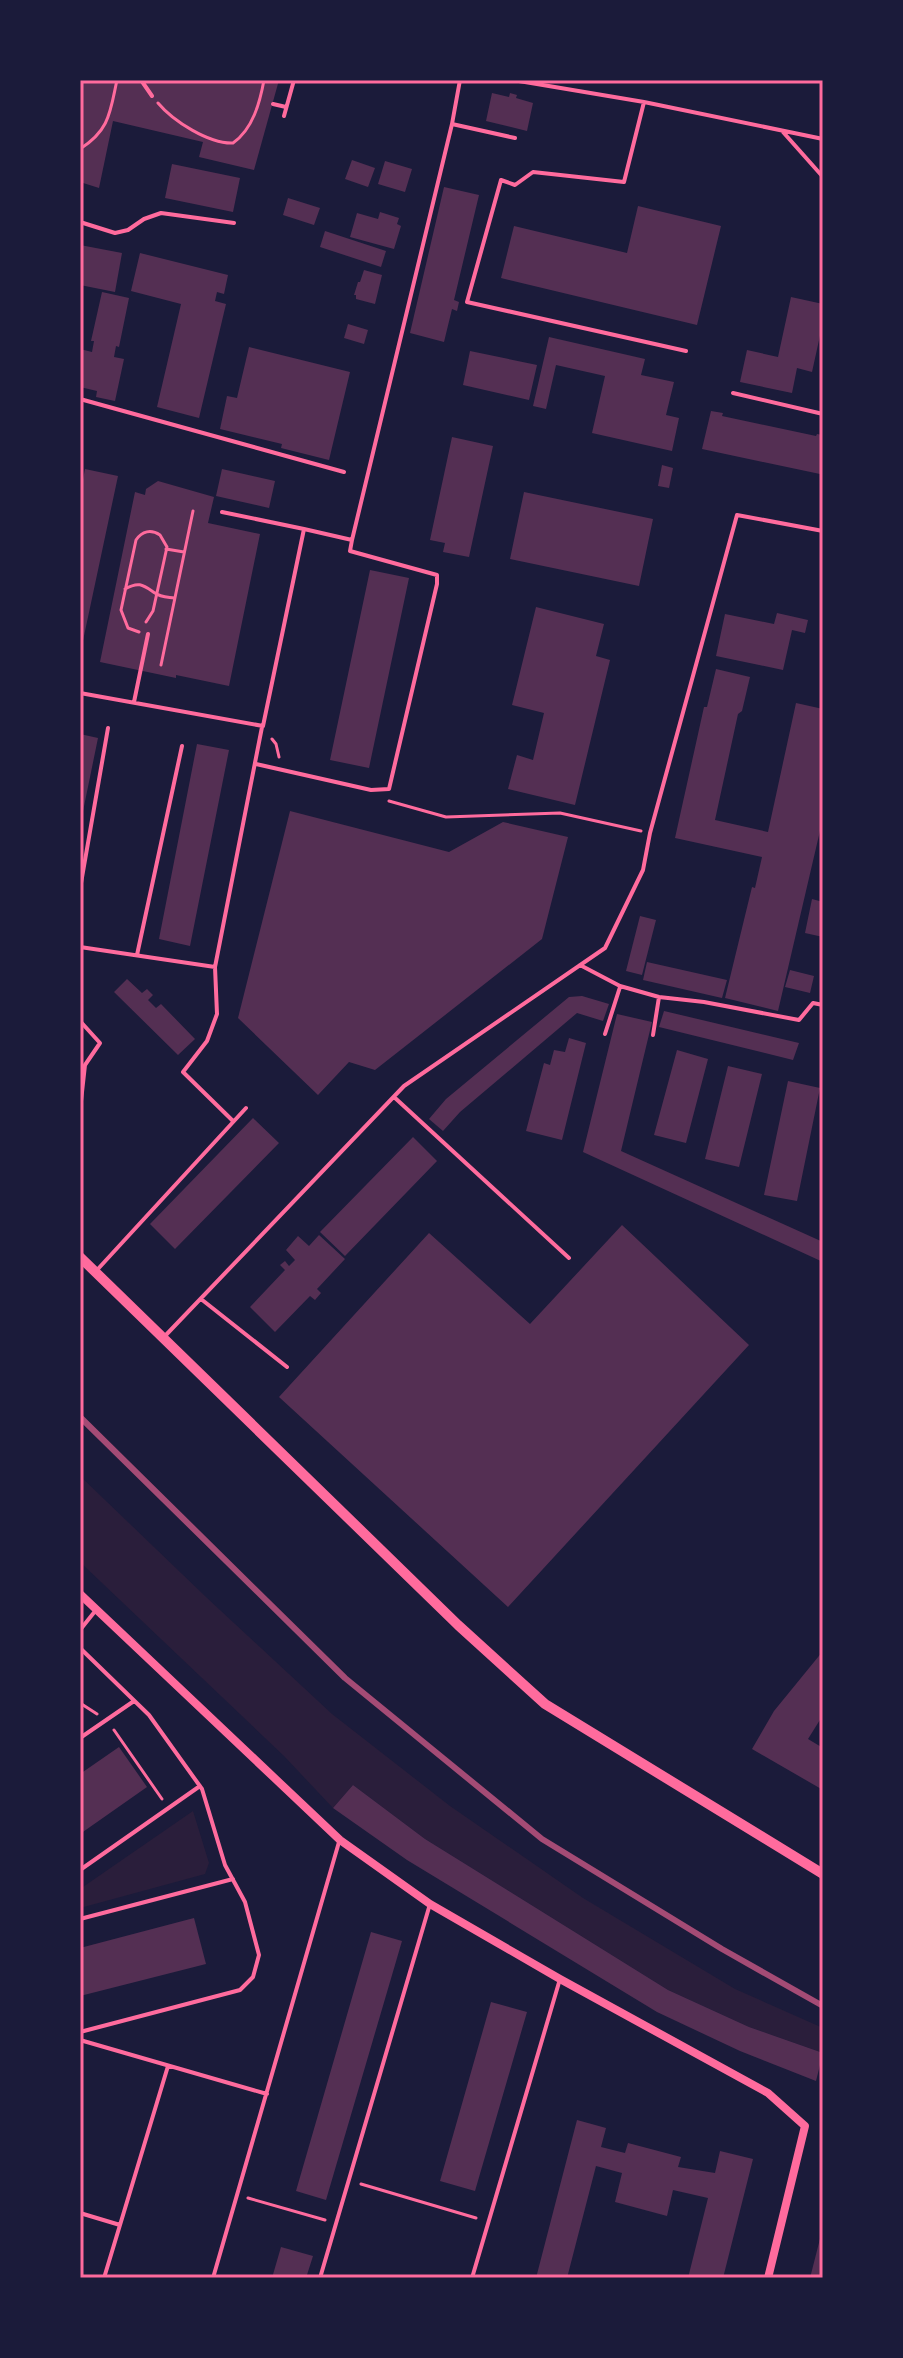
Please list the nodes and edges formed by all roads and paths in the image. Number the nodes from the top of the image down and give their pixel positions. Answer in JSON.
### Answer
{"nodes":[{"id":1,"x":117,"y":80,"type":"edge"},
{"id":2,"x":141,"y":80,"type":"edge"},
{"id":3,"x":264,"y":80,"type":"edge"},
{"id":4,"x":294,"y":80,"type":"edge"},
{"id":5,"x":460,"y":80,"type":"edge"},
{"id":6,"x":513,"y":80,"type":"edge"},
{"id":7,"x":152,"y":96,"type":"joint"},
{"id":8,"x":644,"y":102,"type":"junction"},
{"id":9,"x":273,"y":104,"type":"dead end"},
{"id":10,"x":286,"y":107,"type":"junction"},
{"id":11,"x":284,"y":116,"type":"dead end"},
{"id":12,"x":452,"y":124,"type":"junction"},
{"id":13,"x":781,"y":130,"type":"junction"},
{"id":14,"x":515,"y":138,"type":"dead end"},
{"id":15,"x":823,"y":139,"type":"edge"},
{"id":16,"x":80,"y":149,"type":"edge"},
{"id":17,"x":823,"y":177,"type":"edge"},
{"id":18,"x":80,"y":222,"type":"edge"},
{"id":19,"x":234,"y":223,"type":"dead end"},
{"id":20,"x":686,"y":351,"type":"dead end"},
{"id":21,"x":733,"y":393,"type":"dead end"},
{"id":22,"x":80,"y":399,"type":"edge"},
{"id":23,"x":823,"y":414,"type":"edge"},
{"id":24,"x":344,"y":472,"type":"dead end"},
{"id":25,"x":193,"y":511,"type":"dead end"},
{"id":26,"x":222,"y":512,"type":"dead end"},
{"id":27,"x":304,"y":529,"type":"junction"},
{"id":28,"x":823,"y":531,"type":"edge"},
{"id":29,"x":352,"y":540,"type":"junction"},
{"id":30,"x":166,"y":549,"type":"junction"},
{"id":31,"x":184,"y":552,"type":"junction"},
{"id":32,"x":125,"y":589,"type":"junction"},
{"id":33,"x":157,"y":595,"type":"junction"},
{"id":34,"x":174,"y":598,"type":"junction"},
{"id":35,"x":138,"y":632,"type":"junction"},
{"id":36,"x":148,"y":634,"type":"junction"},
{"id":37,"x":166,"y":638,"type":"junction"},
{"id":38,"x":161,"y":665,"type":"dead end"},
{"id":39,"x":80,"y":693,"type":"edge"},
{"id":40,"x":134,"y":703,"type":"junction"},
{"id":41,"x":263,"y":726,"type":"junction"},
{"id":42,"x":108,"y":728,"type":"dead end"},
{"id":43,"x":182,"y":746,"type":"dead end"},
{"id":44,"x":256,"y":764,"type":"junction"},
{"id":45,"x":285,"y":764,"type":"dead end"},
{"id":46,"x":379,"y":797,"type":"dead end"},
{"id":47,"x":650,"y":833,"type":"junction"},
{"id":48,"x":80,"y":889,"type":"edge"},
{"id":49,"x":80,"y":947,"type":"edge"},
{"id":50,"x":137,"y":955,"type":"junction"},
{"id":51,"x":580,"y":965,"type":"junction"},
{"id":52,"x":215,"y":967,"type":"junction"},
{"id":53,"x":620,"y":986,"type":"junction"},
{"id":54,"x":659,"y":997,"type":"junction"},
{"id":55,"x":823,"y":1005,"type":"edge"},
{"id":56,"x":80,"y":1021,"type":"edge"},
{"id":57,"x":605,"y":1034,"type":"dead end"},
{"id":58,"x":653,"y":1035,"type":"dead end"},
{"id":59,"x":394,"y":1097,"type":"junction"},
{"id":60,"x":246,"y":1108,"type":"dead end"},
{"id":61,"x":80,"y":1110,"type":"edge"},
{"id":62,"x":234,"y":1122,"type":"junction"},
{"id":63,"x":80,"y":1257,"type":"edge"},
{"id":64,"x":569,"y":1258,"type":"dead end"},
{"id":65,"x":95,"y":1272,"type":"junction"},
{"id":66,"x":201,"y":1299,"type":"junction"},
{"id":67,"x":163,"y":1338,"type":"junction"},
{"id":68,"x":287,"y":1367,"type":"dead end"},
{"id":69,"x":80,"y":1594,"type":"edge"},
{"id":70,"x":97,"y":1610,"type":"junction"},
{"id":71,"x":80,"y":1630,"type":"edge"},
{"id":72,"x":80,"y":1648,"type":"edge"},
{"id":73,"x":135,"y":1700,"type":"junction"},
{"id":74,"x":80,"y":1703,"type":"edge"},
{"id":75,"x":107,"y":1720,"type":"junction"},
{"id":76,"x":80,"y":1738,"type":"edge"},
{"id":77,"x":200,"y":1786,"type":"junction"},
{"id":78,"x":168,"y":1808,"type":"junction"},
{"id":79,"x":340,"y":1840,"type":"junction"},
{"id":80,"x":80,"y":1870,"type":"edge"},
{"id":81,"x":823,"y":1874,"type":"edge"},
{"id":82,"x":233,"y":1879,"type":"junction"},
{"id":83,"x":430,"y":1904,"type":"junction"},
{"id":84,"x":80,"y":1919,"type":"edge"},
{"id":85,"x":560,"y":1979,"type":"junction"},
{"id":86,"x":80,"y":2032,"type":"edge"},
{"id":87,"x":80,"y":2040,"type":"edge"},
{"id":88,"x":168,"y":2066,"type":"junction"},
{"id":89,"x":267,"y":2094,"type":"junction"},
{"id":90,"x":349,"y":2181,"type":"junction"},
{"id":91,"x":237,"y":2196,"type":"junction"},
{"id":92,"x":80,"y":2213,"type":"edge"},
{"id":93,"x":488,"y":2222,"type":"junction"},
{"id":94,"x":337,"y":2223,"type":"junction"},
{"id":95,"x":120,"y":2225,"type":"junction"},
{"id":96,"x":104,"y":2278,"type":"edge"},
{"id":97,"x":213,"y":2278,"type":"edge"},
{"id":98,"x":320,"y":2278,"type":"edge"},
{"id":99,"x":472,"y":2278,"type":"edge"},
{"id":100,"x":768,"y":2278,"type":"edge"}],
"edges":[{"from":1,"to":16,"type":"path"},
{"from":2,"to":7,"type":"lane"},
{"from":3,"to":7,"type":"path"},
{"from":4,"to":10,"type":"lane"},
{"from":5,"to":12,"type":"lane"},
{"from":6,"to":8,"type":"lane"},
{"from":8,"to":13,"type":"lane"},
{"from":8,"to":20,"type":"lane"},
{"from":9,"to":10,"type":"lane"},
{"from":10,"to":11,"type":"lane"},
{"from":12,"to":14,"type":"lane"},
{"from":12,"to":29,"type":"lane"},
{"from":13,"to":15,"type":"lane"},
{"from":13,"to":17,"type":"lane"},
{"from":18,"to":19,"type":"lane"},
{"from":21,"to":23,"type":"lane"},
{"from":22,"to":24,"type":"lane"},
{"from":25,"to":31,"type":"path"},
{"from":26,"to":27,"type":"lane"},
{"from":27,"to":29,"type":"lane"},
{"from":27,"to":41,"type":"lane"},
{"from":28,"to":47,"type":"lane"},
{"from":29,"to":44,"type":"lane"},
{"from":30,"to":31,"type":"path"},
{"from":30,"to":32,"type":"path"},
{"from":30,"to":33,"type":"path"},
{"from":31,"to":34,"type":"path"},
{"from":32,"to":33,"type":"path"},
{"from":32,"to":35,"type":"path"},
{"from":33,"to":34,"type":"path"},
{"from":33,"to":35,"type":"path"},
{"from":34,"to":37,"type":"path"},
{"from":35,"to":36,"type":"path"},
{"from":36,"to":37,"type":"path"},
{"from":36,"to":40,"type":"lane"},
{"from":37,"to":38,"type":"path"},
{"from":39,"to":40,"type":"lane"},
{"from":40,"to":41,"type":"lane"},
{"from":41,"to":44,"type":"lane"},
{"from":41,"to":45,"type":"path"},
{"from":42,"to":48,"type":"lane"},
{"from":43,"to":50,"type":"lane"},
{"from":44,"to":52,"type":"lane"},
{"from":46,"to":47,"type":"path"},
{"from":47,"to":51,"type":"lane"},
{"from":49,"to":50,"type":"lane"},
{"from":50,"to":52,"type":"lane"},
{"from":51,"to":53,"type":"lane"},
{"from":51,"to":59,"type":"lane"},
{"from":52,"to":62,"type":"lane"},
{"from":53,"to":54,"type":"lane"},
{"from":53,"to":57,"type":"lane"},
{"from":54,"to":55,"type":"lane"},
{"from":54,"to":58,"type":"lane"},
{"from":56,"to":61,"type":"lane"},
{"from":59,"to":64,"type":"lane"},
{"from":59,"to":66,"type":"lane"},
{"from":60,"to":62,"type":"lane"},
{"from":62,"to":65,"type":"lane"},
{"from":63,"to":65,"type":"street"},
{"from":65,"to":67,"type":"street"},
{"from":66,"to":67,"type":"lane"},
{"from":66,"to":68,"type":"lane"},
{"from":67,"to":81,"type":"street"},
{"from":69,"to":70,"type":"street"},
{"from":70,"to":71,"type":"lane"},
{"from":70,"to":79,"type":"street"},
{"from":72,"to":73,"type":"lane"},
{"from":73,"to":75,"type":"lane"},
{"from":73,"to":77,"type":"lane"},
{"from":74,"to":75,"type":"path"},
{"from":75,"to":76,"type":"lane"},
{"from":75,"to":78,"type":"path"},
{"from":77,"to":78,"type":"lane"},
{"from":77,"to":82,"type":"lane"},
{"from":78,"to":80,"type":"lane"},
{"from":79,"to":83,"type":"street"},
{"from":79,"to":89,"type":"lane"},
{"from":82,"to":84,"type":"lane"},
{"from":82,"to":86,"type":"lane"},
{"from":83,"to":85,"type":"street"},
{"from":83,"to":90,"type":"lane"},
{"from":85,"to":93,"type":"lane"},
{"from":85,"to":100,"type":"street"},
{"from":87,"to":88,"type":"lane"},
{"from":88,"to":89,"type":"lane"},
{"from":88,"to":95,"type":"lane"},
{"from":89,"to":91,"type":"lane"},
{"from":90,"to":93,"type":"path"},
{"from":90,"to":94,"type":"lane"},
{"from":91,"to":94,"type":"path"},
{"from":91,"to":97,"type":"lane"},
{"from":92,"to":95,"type":"lane"},
{"from":93,"to":99,"type":"lane"},
{"from":94,"to":98,"type":"lane"},
{"from":95,"to":96,"type":"lane"}]}
